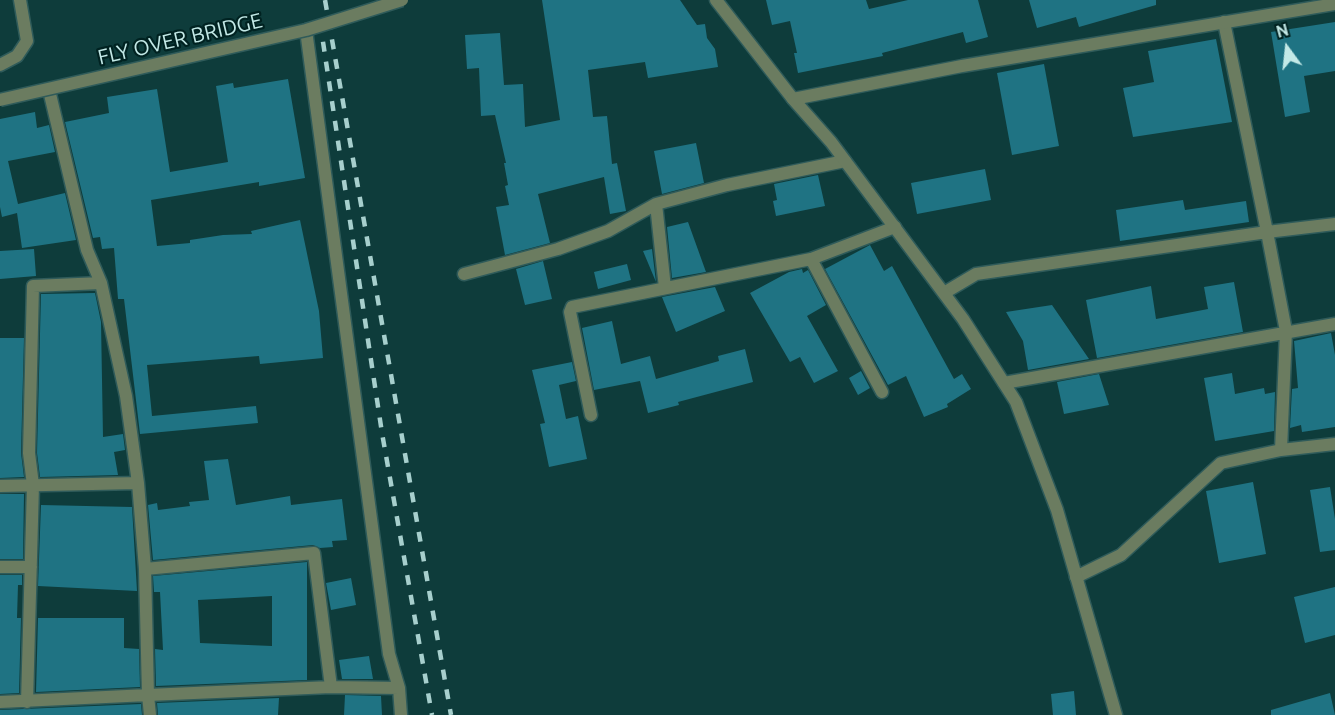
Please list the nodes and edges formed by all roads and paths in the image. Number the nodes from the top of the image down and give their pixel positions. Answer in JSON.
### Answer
{"nodes":[{"id":1,"x":20,"y":0,"type":"edge"},
{"id":2,"x":402,"y":0,"type":"edge"},
{"id":3,"x":716,"y":0,"type":"edge"},
{"id":4,"x":1335,"y":4,"type":"edge"},
{"id":5,"x":1224,"y":22,"type":"junction"},
{"id":6,"x":306,"y":30,"type":"junction"},
{"id":7,"x":0,"y":64,"type":"edge"},
{"id":8,"x":50,"y":90,"type":"junction"},
{"id":9,"x":793,"y":99,"type":"junction"},
{"id":10,"x":0,"y":100,"type":"edge"},
{"id":11,"x":845,"y":161,"type":"junction"},
{"id":12,"x":656,"y":204,"type":"junction"},
{"id":13,"x":1335,"y":224,"type":"edge"},
{"id":14,"x":895,"y":227,"type":"junction"},
{"id":15,"x":1267,"y":232,"type":"junction"},
{"id":16,"x":811,"y":259,"type":"junction"},
{"id":17,"x":464,"y":274,"type":"dead end"},
{"id":18,"x":101,"y":283,"type":"junction"},
{"id":19,"x":665,"y":288,"type":"junction"},
{"id":20,"x":944,"y":293,"type":"junction"},
{"id":21,"x":1335,"y":324,"type":"edge"},
{"id":22,"x":1286,"y":331,"type":"junction"},
{"id":23,"x":1004,"y":383,"type":"junction"},
{"id":24,"x":882,"y":392,"type":"dead end"},
{"id":25,"x":591,"y":415,"type":"dead end"},
{"id":26,"x":1335,"y":444,"type":"edge"},
{"id":27,"x":1281,"y":450,"type":"junction"},
{"id":28,"x":138,"y":483,"type":"junction"},
{"id":29,"x":33,"y":485,"type":"junction"},
{"id":30,"x":0,"y":486,"type":"edge"},
{"id":31,"x":0,"y":567,"type":"edge"},
{"id":32,"x":31,"y":567,"type":"junction"},
{"id":33,"x":145,"y":569,"type":"junction"},
{"id":34,"x":1076,"y":577,"type":"junction"},
{"id":35,"x":331,"y":687,"type":"junction"},
{"id":36,"x":399,"y":688,"type":"junction"},
{"id":37,"x":148,"y":695,"type":"junction"},
{"id":38,"x":0,"y":702,"type":"edge"},
{"id":39,"x":27,"y":702,"type":"junction"},
{"id":40,"x":150,"y":715,"type":"edge"},
{"id":41,"x":401,"y":715,"type":"edge"},
{"id":42,"x":1116,"y":715,"type":"edge"}],
"edges":[{"from":1,"to":7,"type":"street"},
{"from":2,"to":6,"type":"street","name":"FLY OVER BRIDGE","bridge":true},
{"from":3,"to":9,"type":"street"},
{"from":4,"to":5,"type":"street"},
{"from":5,"to":9,"type":"street"},
{"from":5,"to":15,"type":"street"},
{"from":6,"to":8,"type":"street","name":"FLY OVER BRIDGE","bridge":true},
{"from":6,"to":36,"type":"street"},
{"from":8,"to":10,"type":"street","name":"FLY OVER BRIDGE","bridge":true},
{"from":8,"to":18,"type":"street"},
{"from":9,"to":11,"type":"street"},
{"from":11,"to":12,"type":"street"},
{"from":11,"to":14,"type":"street"},
{"from":12,"to":17,"type":"street"},
{"from":12,"to":19,"type":"street"},
{"from":13,"to":15,"type":"street"},
{"from":14,"to":16,"type":"street"},
{"from":14,"to":20,"type":"street"},
{"from":15,"to":20,"type":"street"},
{"from":15,"to":22,"type":"street"},
{"from":16,"to":19,"type":"street"},
{"from":16,"to":24,"type":"street"},
{"from":18,"to":28,"type":"street"},
{"from":18,"to":29,"type":"street"},
{"from":19,"to":25,"type":"street"},
{"from":20,"to":23,"type":"street"},
{"from":21,"to":22,"type":"street"},
{"from":22,"to":23,"type":"street"},
{"from":22,"to":27,"type":"street"},
{"from":23,"to":34,"type":"street"},
{"from":26,"to":27,"type":"street"},
{"from":27,"to":34,"type":"street"},
{"from":28,"to":29,"type":"street"},
{"from":28,"to":33,"type":"street"},
{"from":29,"to":30,"type":"street"},
{"from":29,"to":32,"type":"street"},
{"from":31,"to":32,"type":"street"},
{"from":32,"to":39,"type":"street"},
{"from":33,"to":35,"type":"street"},
{"from":33,"to":37,"type":"street"},
{"from":34,"to":42,"type":"street"},
{"from":35,"to":36,"type":"street"},
{"from":35,"to":37,"type":"street"},
{"from":36,"to":41,"type":"street"},
{"from":37,"to":39,"type":"street"},
{"from":37,"to":40,"type":"street"},
{"from":38,"to":39,"type":"street"}]}
